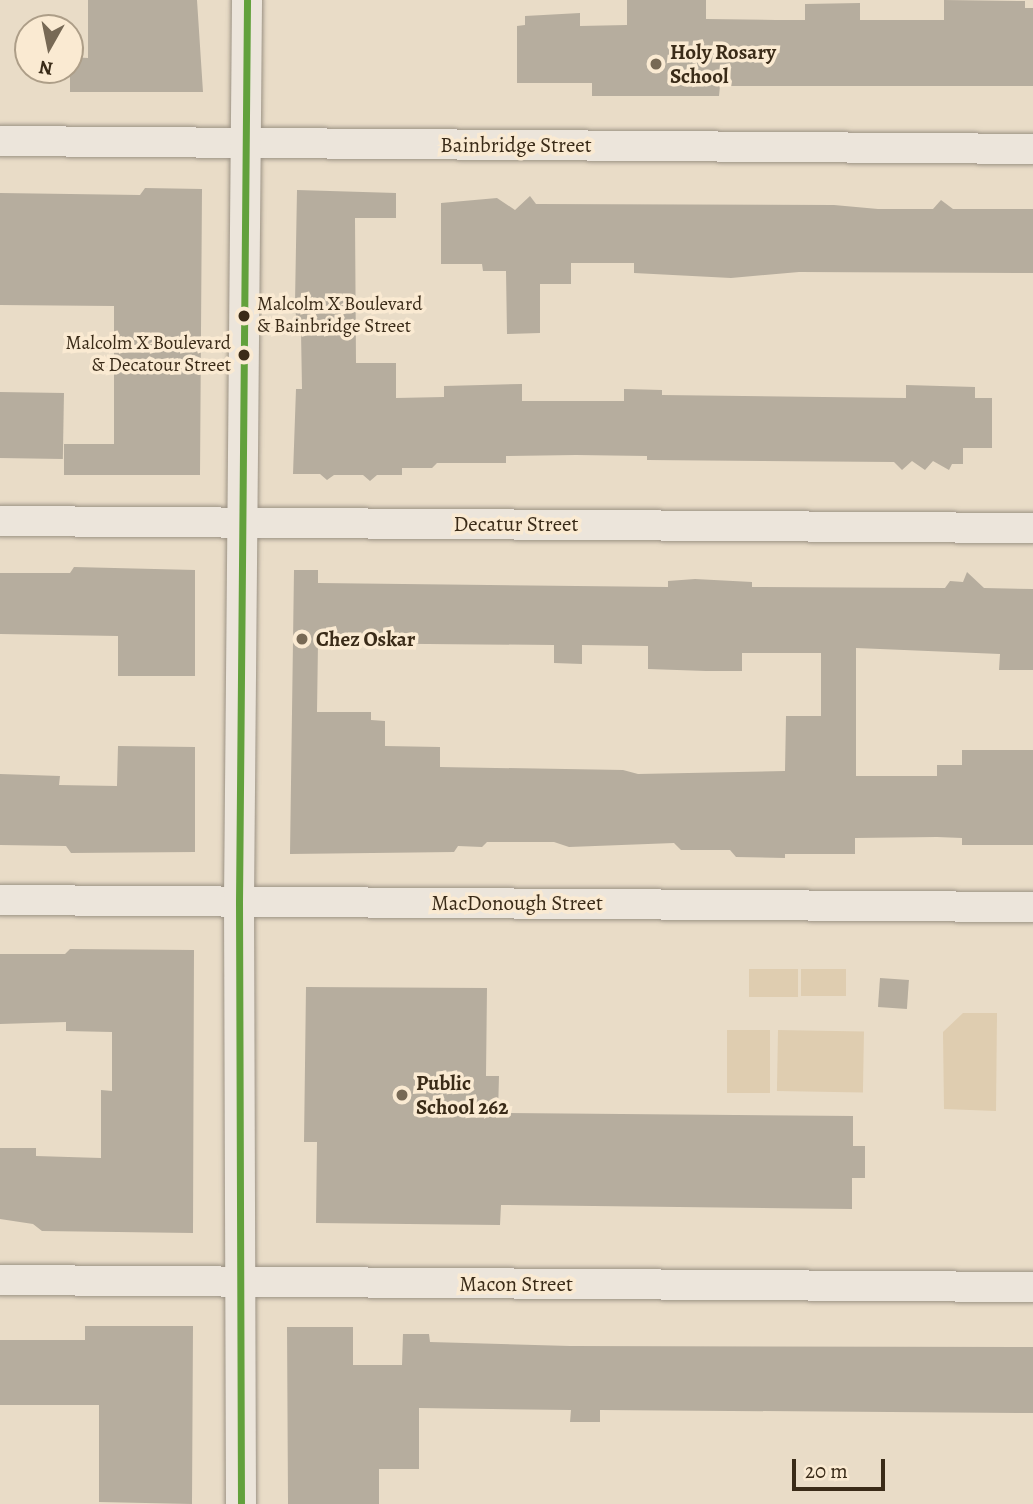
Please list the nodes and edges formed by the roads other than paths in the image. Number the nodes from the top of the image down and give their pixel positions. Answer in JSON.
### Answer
{"nodes":[{"id":1,"x":247,"y":0,"type":"edge"},
{"id":2,"x":0,"y":141,"type":"edge"},
{"id":3,"x":248,"y":143,"type":"junction"},
{"id":4,"x":1033,"y":149,"type":"edge"},
{"id":5,"x":0,"y":521,"type":"edge"},
{"id":6,"x":243,"y":522,"type":"junction"},
{"id":7,"x":1033,"y":528,"type":"edge"},
{"id":8,"x":0,"y":900,"type":"edge"},
{"id":9,"x":239,"y":902,"type":"junction"},
{"id":10,"x":1033,"y":907,"type":"edge"},
{"id":11,"x":0,"y":1280,"type":"edge"},
{"id":12,"x":239,"y":1282,"type":"junction"},
{"id":13,"x":1033,"y":1287,"type":"edge"},
{"id":14,"x":240,"y":1504,"type":"edge"}],
"edges":[{"from":1,"to":3,"type":"street"},
{"from":2,"to":3,"type":"street","name":"Bainbridge Street"},
{"from":3,"to":4,"type":"street","name":"Bainbridge Street"},
{"from":3,"to":6,"type":"street"},
{"from":5,"to":6,"type":"street","name":"Decatur Street"},
{"from":6,"to":7,"type":"street","name":"Decatur Street"},
{"from":6,"to":9,"type":"street"},
{"from":8,"to":9,"type":"street","name":"MacDonough Street"},
{"from":9,"to":10,"type":"street","name":"MacDonough Street"},
{"from":9,"to":12,"type":"street"},
{"from":11,"to":12,"type":"street","name":"Macon Street"},
{"from":12,"to":13,"type":"street","name":"Macon Street"},
{"from":12,"to":14,"type":"street"}]}
